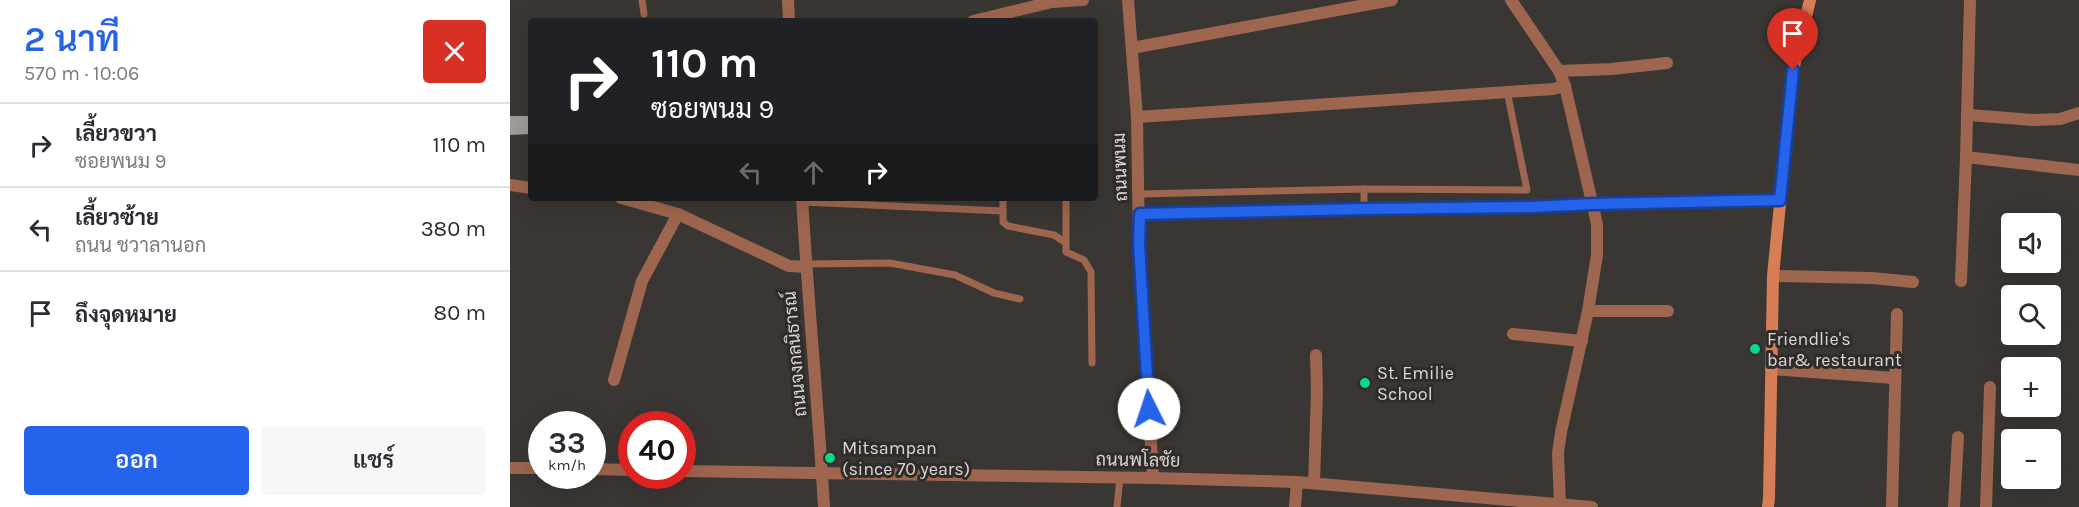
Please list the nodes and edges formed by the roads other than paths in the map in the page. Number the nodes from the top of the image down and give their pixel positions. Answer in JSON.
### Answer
{"nodes":[{"id":1,"x":642,"y":0,"type":"edge"},
{"id":2,"x":788,"y":0,"type":"edge"},
{"id":3,"x":1083,"y":0,"type":"edge"},
{"id":4,"x":1128,"y":0,"type":"edge"},
{"id":5,"x":1392,"y":0,"type":"edge"},
{"id":6,"x":1511,"y":0,"type":"edge"},
{"id":7,"x":1810,"y":0,"type":"edge"},
{"id":8,"x":1970,"y":0,"type":"edge"},
{"id":9,"x":644,"y":14,"type":"dead end"},
{"id":10,"x":789,"y":18,"type":"edge"},
{"id":11,"x":985,"y":18,"type":"edge"},
{"id":12,"x":1132,"y":48,"type":"junction"},
{"id":13,"x":1667,"y":63,"type":"dead end"},
{"id":14,"x":1559,"y":71,"type":"junction"},
{"id":15,"x":1565,"y":86,"type":"junction"},
{"id":16,"x":1507,"y":91,"type":"junction"},
{"id":17,"x":2079,"y":113,"type":"edge"},
{"id":18,"x":1969,"y":115,"type":"junction"},
{"id":19,"x":1137,"y":117,"type":"junction"},
{"id":20,"x":1966,"y":157,"type":"junction"},
{"id":21,"x":2079,"y":170,"type":"edge"},
{"id":22,"x":510,"y":185,"type":"edge"},
{"id":23,"x":528,"y":188,"type":"edge"},
{"id":24,"x":1364,"y":189,"type":"junction"},
{"id":25,"x":1139,"y":194,"type":"junction"},
{"id":26,"x":1780,"y":200,"type":"junction"},
{"id":27,"x":632,"y":201,"type":"edge"},
{"id":28,"x":802,"y":201,"type":"edge"},
{"id":29,"x":820,"y":201,"type":"edge"},
{"id":30,"x":1003,"y":201,"type":"edge"},
{"id":31,"x":1066,"y":201,"type":"edge"},
{"id":32,"x":1593,"y":204,"type":"junction"},
{"id":33,"x":1364,"y":209,"type":"junction"},
{"id":34,"x":1003,"y":211,"type":"junction"},
{"id":35,"x":678,"y":214,"type":"junction"},
{"id":36,"x":1140,"y":214,"type":"junction"},
{"id":37,"x":1066,"y":243,"type":"junction"},
{"id":38,"x":805,"y":265,"type":"junction"},
{"id":39,"x":1773,"y":276,"type":"junction"},
{"id":40,"x":1961,"y":280,"type":"dead end"},
{"id":41,"x":1913,"y":282,"type":"dead end"},
{"id":42,"x":1020,"y":299,"type":"dead end"},
{"id":43,"x":1588,"y":311,"type":"junction"},
{"id":44,"x":1668,"y":311,"type":"dead end"},
{"id":45,"x":1897,"y":314,"type":"dead end"},
{"id":46,"x":1513,"y":334,"type":"dead end"},
{"id":47,"x":1582,"y":341,"type":"junction"},
{"id":48,"x":1316,"y":355,"type":"dead end"},
{"id":49,"x":1092,"y":363,"type":"dead end"},
{"id":50,"x":1772,"y":369,"type":"junction"},
{"id":51,"x":1894,"y":378,"type":"junction"},
{"id":52,"x":614,"y":380,"type":"dead end"},
{"id":53,"x":1990,"y":387,"type":"dead end"},
{"id":54,"x":1958,"y":437,"type":"dead end"},
{"id":55,"x":510,"y":468,"type":"edge"},
{"id":56,"x":528,"y":468,"type":"edge"},
{"id":57,"x":696,"y":471,"type":"edge"},
{"id":58,"x":822,"y":473,"type":"junction"},
{"id":59,"x":1120,"y":477,"type":"junction"},
{"id":60,"x":1153,"y":478,"type":"junction"},
{"id":61,"x":1297,"y":482,"type":"junction"},
{"id":62,"x":1314,"y":483,"type":"junction"},
{"id":63,"x":1535,"y":504,"type":"edge"},
{"id":64,"x":1560,"y":504,"type":"junction"},
{"id":65,"x":824,"y":507,"type":"edge"},
{"id":66,"x":1116,"y":507,"type":"edge"},
{"id":67,"x":1295,"y":507,"type":"edge"},
{"id":68,"x":1592,"y":507,"type":"edge"},
{"id":69,"x":1768,"y":507,"type":"edge"},
{"id":70,"x":1892,"y":507,"type":"edge"},
{"id":71,"x":1954,"y":507,"type":"edge"},
{"id":72,"x":1986,"y":507,"type":"edge"}],
"edges":[{"from":1,"to":9,"type":"lane"},
{"from":2,"to":10,"type":"street"},
{"from":3,"to":11,"type":"street"},
{"from":4,"to":12,"type":"street","name":"ถนนพนม"},
{"from":5,"to":12,"type":"street"},
{"from":6,"to":14,"type":"street"},
{"from":7,"to":26,"type":"main road"},
{"from":8,"to":18,"type":"street"},
{"from":12,"to":19,"type":"street","name":"ถนนพนม"},
{"from":13,"to":14,"type":"street"},
{"from":14,"to":15,"type":"street"},
{"from":15,"to":16,"type":"street"},
{"from":15,"to":32,"type":"street"},
{"from":16,"to":19,"type":"street"},
{"from":16,"to":24,"type":"lane"},
{"from":17,"to":18,"type":"street"},
{"from":18,"to":20,"type":"street"},
{"from":19,"to":25,"type":"street","name":"ถนนพนม"},
{"from":20,"to":21,"type":"street"},
{"from":20,"to":40,"type":"street"},
{"from":22,"to":23,"type":"street"},
{"from":24,"to":25,"type":"lane"},
{"from":24,"to":33,"type":"lane"},
{"from":25,"to":36,"type":"street","name":"ถนนพนม"},
{"from":26,"to":32,"type":"street"},
{"from":26,"to":39,"type":"main road"},
{"from":27,"to":35,"type":"street"},
{"from":28,"to":38,"type":"street","name":"ถนนจงกลนิธารณ์"},
{"from":29,"to":34,"type":"lane"},
{"from":30,"to":34,"type":"lane"},
{"from":31,"to":37,"type":"lane"},
{"from":32,"to":33,"type":"street"},
{"from":32,"to":43,"type":"street"},
{"from":33,"to":36,"type":"street"},
{"from":34,"to":37,"type":"lane"},
{"from":35,"to":38,"type":"street"},
{"from":35,"to":52,"type":"street"},
{"from":36,"to":60,"type":"street","name":"ถนนพนม"},
{"from":37,"to":49,"type":"lane"},
{"from":38,"to":42,"type":"lane"},
{"from":38,"to":58,"type":"street","name":"ถนนจงกลนิธารณ์"},
{"from":39,"to":41,"type":"street"},
{"from":39,"to":50,"type":"main road"},
{"from":43,"to":44,"type":"street"},
{"from":43,"to":47,"type":"street"},
{"from":45,"to":51,"type":"street"},
{"from":46,"to":47,"type":"street"},
{"from":47,"to":64,"type":"street"},
{"from":48,"to":62,"type":"street"},
{"from":50,"to":51,"type":"street"},
{"from":50,"to":69,"type":"main road"},
{"from":51,"to":70,"type":"street"},
{"from":53,"to":72,"type":"street"},
{"from":54,"to":71,"type":"street"},
{"from":55,"to":56,"type":"street"},
{"from":57,"to":58,"type":"street","name":"ถนนพโลชัย"},
{"from":58,"to":59,"type":"street","name":"ถนนพโลชัย"},
{"from":58,"to":65,"type":"street","name":"ถนนจงกลนิธารณ์"},
{"from":59,"to":60,"type":"street","name":"ถนนพโลชัย"},
{"from":59,"to":66,"type":"lane"},
{"from":60,"to":61,"type":"street","name":"ถนนพโลชัย"},
{"from":61,"to":62,"type":"street","name":"ถนนพโลชัย"},
{"from":61,"to":67,"type":"street"},
{"from":62,"to":63,"type":"street","name":"ถนนพโลชัย"},
{"from":63,"to":64,"type":"street","name":"ถนนพโลชัย"},
{"from":64,"to":68,"type":"street","name":"ถนนพโลชัย"}]}
